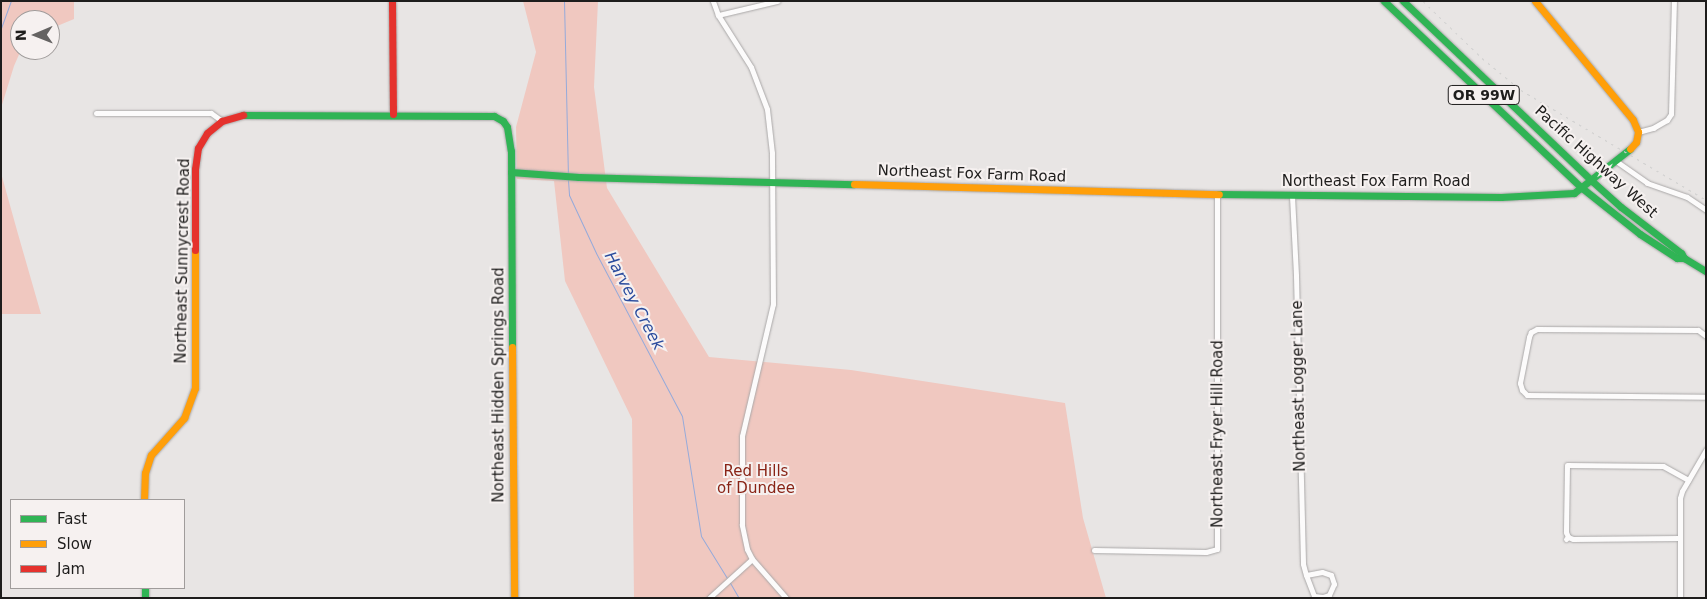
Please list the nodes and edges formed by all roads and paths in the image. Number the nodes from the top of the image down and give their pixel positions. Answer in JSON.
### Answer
{"nodes":[{"id":1,"x":392,"y":1,"type":"edge"},
{"id":2,"x":712,"y":1,"type":"edge"},
{"id":3,"x":777,"y":1,"type":"edge"},
{"id":4,"x":1384,"y":1,"type":"edge"},
{"id":5,"x":1403,"y":1,"type":"edge"},
{"id":6,"x":1535,"y":1,"type":"edge"},
{"id":7,"x":1674,"y":1,"type":"edge"},
{"id":8,"x":718,"y":15,"type":"junction"},
{"id":9,"x":96,"y":113,"type":"dead end"},
{"id":10,"x":393,"y":114,"type":"junction"},
{"id":11,"x":222,"y":121,"type":"junction"},
{"id":12,"x":1638,"y":132,"type":"junction"},
{"id":13,"x":1616,"y":161,"type":"junction"},
{"id":14,"x":512,"y":172,"type":"junction"},
{"id":15,"x":1592,"y":181,"type":"junction"},
{"id":16,"x":770,"y":182,"type":"junction"},
{"id":17,"x":1582,"y":188,"type":"junction"},
{"id":18,"x":1217,"y":194,"type":"junction"},
{"id":19,"x":1292,"y":196,"type":"junction"},
{"id":20,"x":1706,"y":210,"type":"edge"},
{"id":21,"x":1684,"y":258,"type":"junction"},
{"id":22,"x":1706,"y":271,"type":"edge"},
{"id":23,"x":1706,"y":336,"type":"edge"},
{"id":24,"x":1706,"y":397,"type":"edge"},
{"id":25,"x":1706,"y":450,"type":"edge"},
{"id":26,"x":1688,"y":480,"type":"junction"},
{"id":27,"x":144,"y":499,"type":"edge"},
{"id":28,"x":1679,"y":538,"type":"junction"},
{"id":29,"x":1094,"y":550,"type":"dead end"},
{"id":30,"x":752,"y":559,"type":"junction"},
{"id":31,"x":1306,"y":575,"type":"junction"},
{"id":32,"x":514,"y":598,"type":"edge"},
{"id":33,"x":709,"y":598,"type":"edge"},
{"id":34,"x":786,"y":598,"type":"edge"},
{"id":35,"x":1680,"y":598,"type":"edge"}],
"edges":[{"from":1,"to":10,"type":"street"},
{"from":2,"to":8,"type":"street"},
{"from":3,"to":8,"type":"street"},
{"from":4,"to":17,"type":"street","name":"Pacific Highway West","number":"OR 99W"},
{"from":5,"to":15,"type":"street","name":"Pacific Highway West","number":"OR 99W"},
{"from":6,"to":12,"type":"street"},
{"from":7,"to":12,"type":"street"},
{"from":8,"to":16,"type":"street"},
{"from":9,"to":11,"type":"street"},
{"from":10,"to":11,"type":"street","name":"Northeast Sunnycrest Road"},
{"from":10,"to":14,"type":"street"},
{"from":11,"to":27,"type":"street","name":"Northeast Sunnycrest Road"},
{"from":12,"to":13,"type":"street","name":"Northeast Fox Farm Road"},
{"from":13,"to":15,"type":"street","name":"Northeast Fox Farm Road"},
{"from":13,"to":20,"type":"street"},
{"from":14,"to":16,"type":"street","name":"Northeast Fox Farm Road"},
{"from":14,"to":32,"type":"street","name":"Northeast Hidden Springs Road"},
{"from":15,"to":17,"type":"street","name":"Northeast Fox Farm Road"},
{"from":15,"to":21,"type":"street","name":"Pacific Highway West","number":"OR 99W"},
{"from":16,"to":18,"type":"street","name":"Northeast Fox Farm Road"},
{"from":16,"to":30,"type":"street"},
{"from":17,"to":19,"type":"street","name":"Northeast Fox Farm Road"},
{"from":17,"to":21,"type":"street","name":"Pacific Highway West","number":"OR 99W"},
{"from":18,"to":19,"type":"street","name":"Northeast Fox Farm Road"},
{"from":18,"to":29,"type":"street","name":"Northeast Fryer Hill Road"},
{"from":19,"to":31,"type":"street","name":"Northeast Logger Lane"},
{"from":21,"to":22,"type":"street","name":"Pacific Highway West","number":"OR 99W"},
{"from":23,"to":24,"type":"street"},
{"from":25,"to":26,"type":"street"},
{"from":26,"to":28,"type":"street"},
{"from":26,"to":28,"type":"street"},
{"from":28,"to":35,"type":"street"},
{"from":30,"to":33,"type":"street"},
{"from":30,"to":34,"type":"street"},
{"from":31,"to":31,"type":"street","name":"Northeast Logger Lane"}]}
